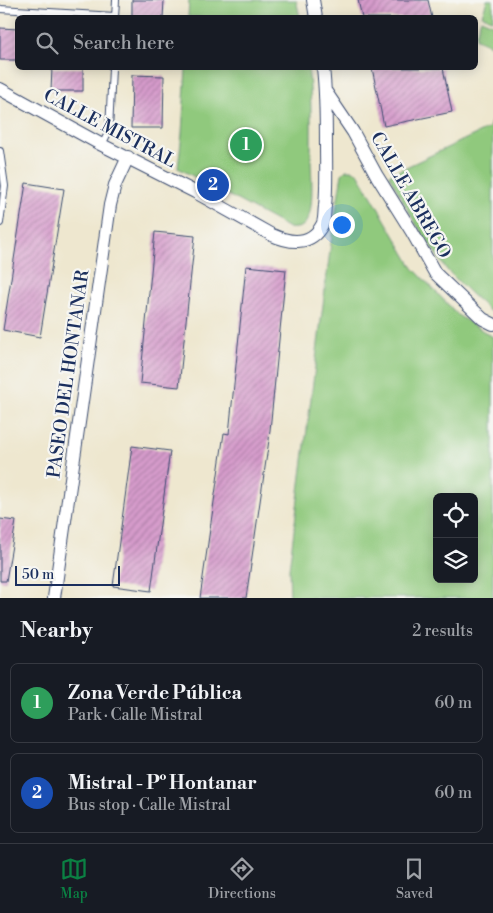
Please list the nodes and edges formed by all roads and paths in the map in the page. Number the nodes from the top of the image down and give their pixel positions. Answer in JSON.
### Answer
{"nodes":[{"id":1,"x":116,"y":0,"type":"edge"},
{"id":2,"x":313,"y":0,"type":"edge"},
{"id":3,"x":0,"y":9,"type":"edge"},
{"id":4,"x":86,"y":15,"type":"edge"},
{"id":5,"x":115,"y":15,"type":"edge"},
{"id":6,"x":316,"y":15,"type":"edge"},
{"id":7,"x":112,"y":70,"type":"edge"},
{"id":8,"x":323,"y":70,"type":"edge"},
{"id":9,"x":0,"y":89,"type":"edge"},
{"id":10,"x":326,"y":92,"type":"junction"},
{"id":11,"x":102,"y":145,"type":"junction"},
{"id":12,"x":0,"y":151,"type":"edge"},
{"id":13,"x":128,"y":157,"type":"junction"},
{"id":14,"x":0,"y":223,"type":"edge"},
{"id":15,"x":493,"y":324,"type":"edge"},
{"id":16,"x":54,"y":598,"type":"edge"}],
"edges":[{"from":1,"to":5,"type":"lane"},
{"from":2,"to":6,"type":"street"},
{"from":3,"to":4,"type":"lane"},
{"from":7,"to":11,"type":"lane"},
{"from":8,"to":10,"type":"street","name":"CALLE ABREGO"},
{"from":9,"to":11,"type":"street","name":"CALLE MISTRAL"},
{"from":10,"to":13,"type":"street","name":"CALLE MISTRAL"},
{"from":10,"to":15,"type":"street","name":"CALLE ABREGO"},
{"from":11,"to":13,"type":"street","name":"CALLE MISTRAL"},
{"from":12,"to":14,"type":"lane"},
{"from":13,"to":16,"type":"street","name":"PASEO DEL HONTANAR"}]}
